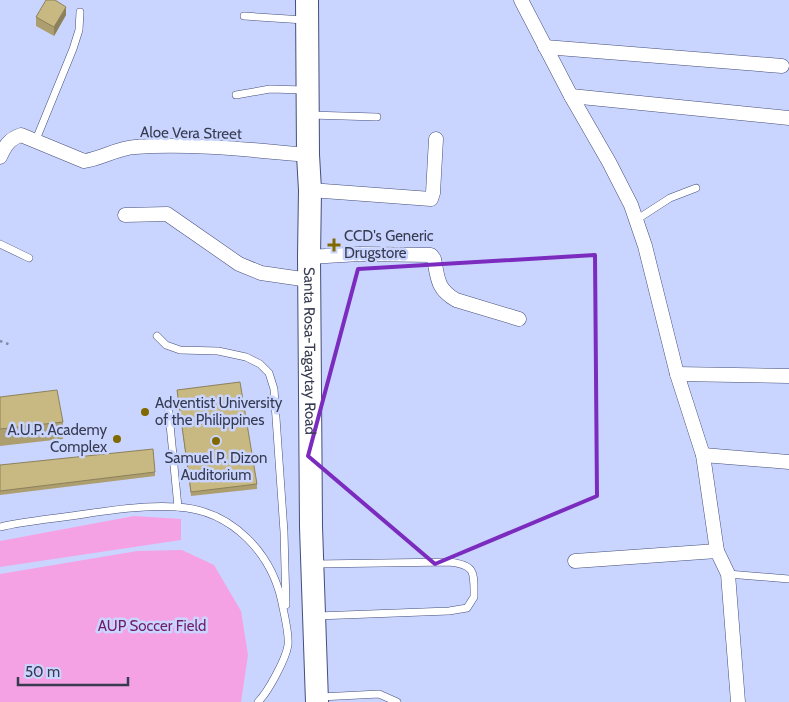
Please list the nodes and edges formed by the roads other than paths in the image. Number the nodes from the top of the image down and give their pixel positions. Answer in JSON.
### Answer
{"nodes":[{"id":1,"x":521,"y":0,"type":"edge"},
{"id":2,"x":307,"y":10,"type":"edge"},
{"id":3,"x":80,"y":12,"type":"dead end"},
{"id":4,"x":244,"y":16,"type":"dead end"},
{"id":5,"x":545,"y":47,"type":"junction"},
{"id":6,"x":782,"y":66,"type":"dead end"},
{"id":7,"x":307,"y":90,"type":"junction"},
{"id":8,"x":236,"y":95,"type":"dead end"},
{"id":9,"x":571,"y":96,"type":"junction"},
{"id":10,"x":308,"y":114,"type":"junction"},
{"id":11,"x":378,"y":117,"type":"dead end"},
{"id":12,"x":789,"y":118,"type":"edge"},
{"id":13,"x":436,"y":139,"type":"dead end"},
{"id":14,"x":35,"y":142,"type":"junction"},
{"id":15,"x":308,"y":155,"type":"junction"},
{"id":16,"x":0,"y":157,"type":"edge"},
{"id":17,"x":696,"y":188,"type":"dead end"},
{"id":18,"x":310,"y":190,"type":"junction"},
{"id":19,"x":126,"y":215,"type":"dead end"},
{"id":20,"x":636,"y":220,"type":"junction"},
{"id":21,"x":0,"y":244,"type":"edge"},
{"id":22,"x":309,"y":257,"type":"junction"},
{"id":23,"x":28,"y":258,"type":"dead end"},
{"id":24,"x":309,"y":280,"type":"junction"},
{"id":25,"x":519,"y":319,"type":"dead end"},
{"id":26,"x":158,"y":336,"type":"dead end"},
{"id":27,"x":677,"y":374,"type":"junction"},
{"id":28,"x":789,"y":376,"type":"edge"},
{"id":29,"x":168,"y":404,"type":"dead end"},
{"id":30,"x":703,"y":455,"type":"junction"},
{"id":31,"x":789,"y":462,"type":"edge"},
{"id":32,"x":178,"y":507,"type":"junction"},
{"id":33,"x":0,"y":528,"type":"edge"},
{"id":34,"x":717,"y":551,"type":"junction"},
{"id":35,"x":575,"y":561,"type":"dead end"},
{"id":36,"x":312,"y":564,"type":"junction"},
{"id":37,"x":728,"y":574,"type":"junction"},
{"id":38,"x":789,"y":579,"type":"edge"},
{"id":39,"x":314,"y":616,"type":"junction"},
{"id":40,"x":288,"y":645,"type":"junction"},
{"id":41,"x":317,"y":700,"type":"edge"},
{"id":42,"x":258,"y":702,"type":"edge"},
{"id":43,"x":397,"y":702,"type":"edge"},
{"id":44,"x":738,"y":702,"type":"edge"}],
"edges":[{"from":1,"to":5,"type":"street"},
{"from":2,"to":4,"type":"lane"},
{"from":2,"to":7,"type":"main road","name":"Santa Rosa-Tagaytay Road"},
{"from":3,"to":14,"type":"lane"},
{"from":5,"to":6,"type":"street"},
{"from":5,"to":9,"type":"street"},
{"from":7,"to":8,"type":"lane"},
{"from":7,"to":10,"type":"main road","name":"Santa Rosa-Tagaytay Road"},
{"from":9,"to":12,"type":"street"},
{"from":9,"to":20,"type":"street"},
{"from":10,"to":11,"type":"lane"},
{"from":10,"to":15,"type":"main road","name":"Santa Rosa-Tagaytay Road"},
{"from":13,"to":18,"type":"street"},
{"from":14,"to":15,"type":"street","name":"Aloe Vera Street"},
{"from":14,"to":16,"type":"street","name":"Aloe Vera Street"},
{"from":15,"to":18,"type":"main road","name":"Santa Rosa-Tagaytay Road"},
{"from":17,"to":20,"type":"lane"},
{"from":18,"to":22,"type":"main road","name":"Santa Rosa-Tagaytay Road"},
{"from":19,"to":24,"type":"street"},
{"from":20,"to":27,"type":"street"},
{"from":21,"to":23,"type":"lane"},
{"from":22,"to":24,"type":"main road","name":"Santa Rosa-Tagaytay Road"},
{"from":22,"to":25,"type":"street"},
{"from":24,"to":36,"type":"main road","name":"Santa Rosa-Tagaytay Road"},
{"from":26,"to":40,"type":"lane"},
{"from":27,"to":28,"type":"street"},
{"from":27,"to":30,"type":"street"},
{"from":29,"to":32,"type":"lane"},
{"from":30,"to":31,"type":"street"},
{"from":30,"to":34,"type":"street"},
{"from":32,"to":33,"type":"lane"},
{"from":32,"to":40,"type":"lane"},
{"from":34,"to":35,"type":"street"},
{"from":34,"to":37,"type":"street"},
{"from":36,"to":39,"type":"main road","name":"Santa Rosa-Tagaytay Road"},
{"from":36,"to":39,"type":"lane"},
{"from":37,"to":38,"type":"lane"},
{"from":37,"to":44,"type":"street"},
{"from":39,"to":41,"type":"main road","name":"Santa Rosa-Tagaytay Road"},
{"from":40,"to":42,"type":"lane"},
{"from":41,"to":43,"type":"lane"}]}
